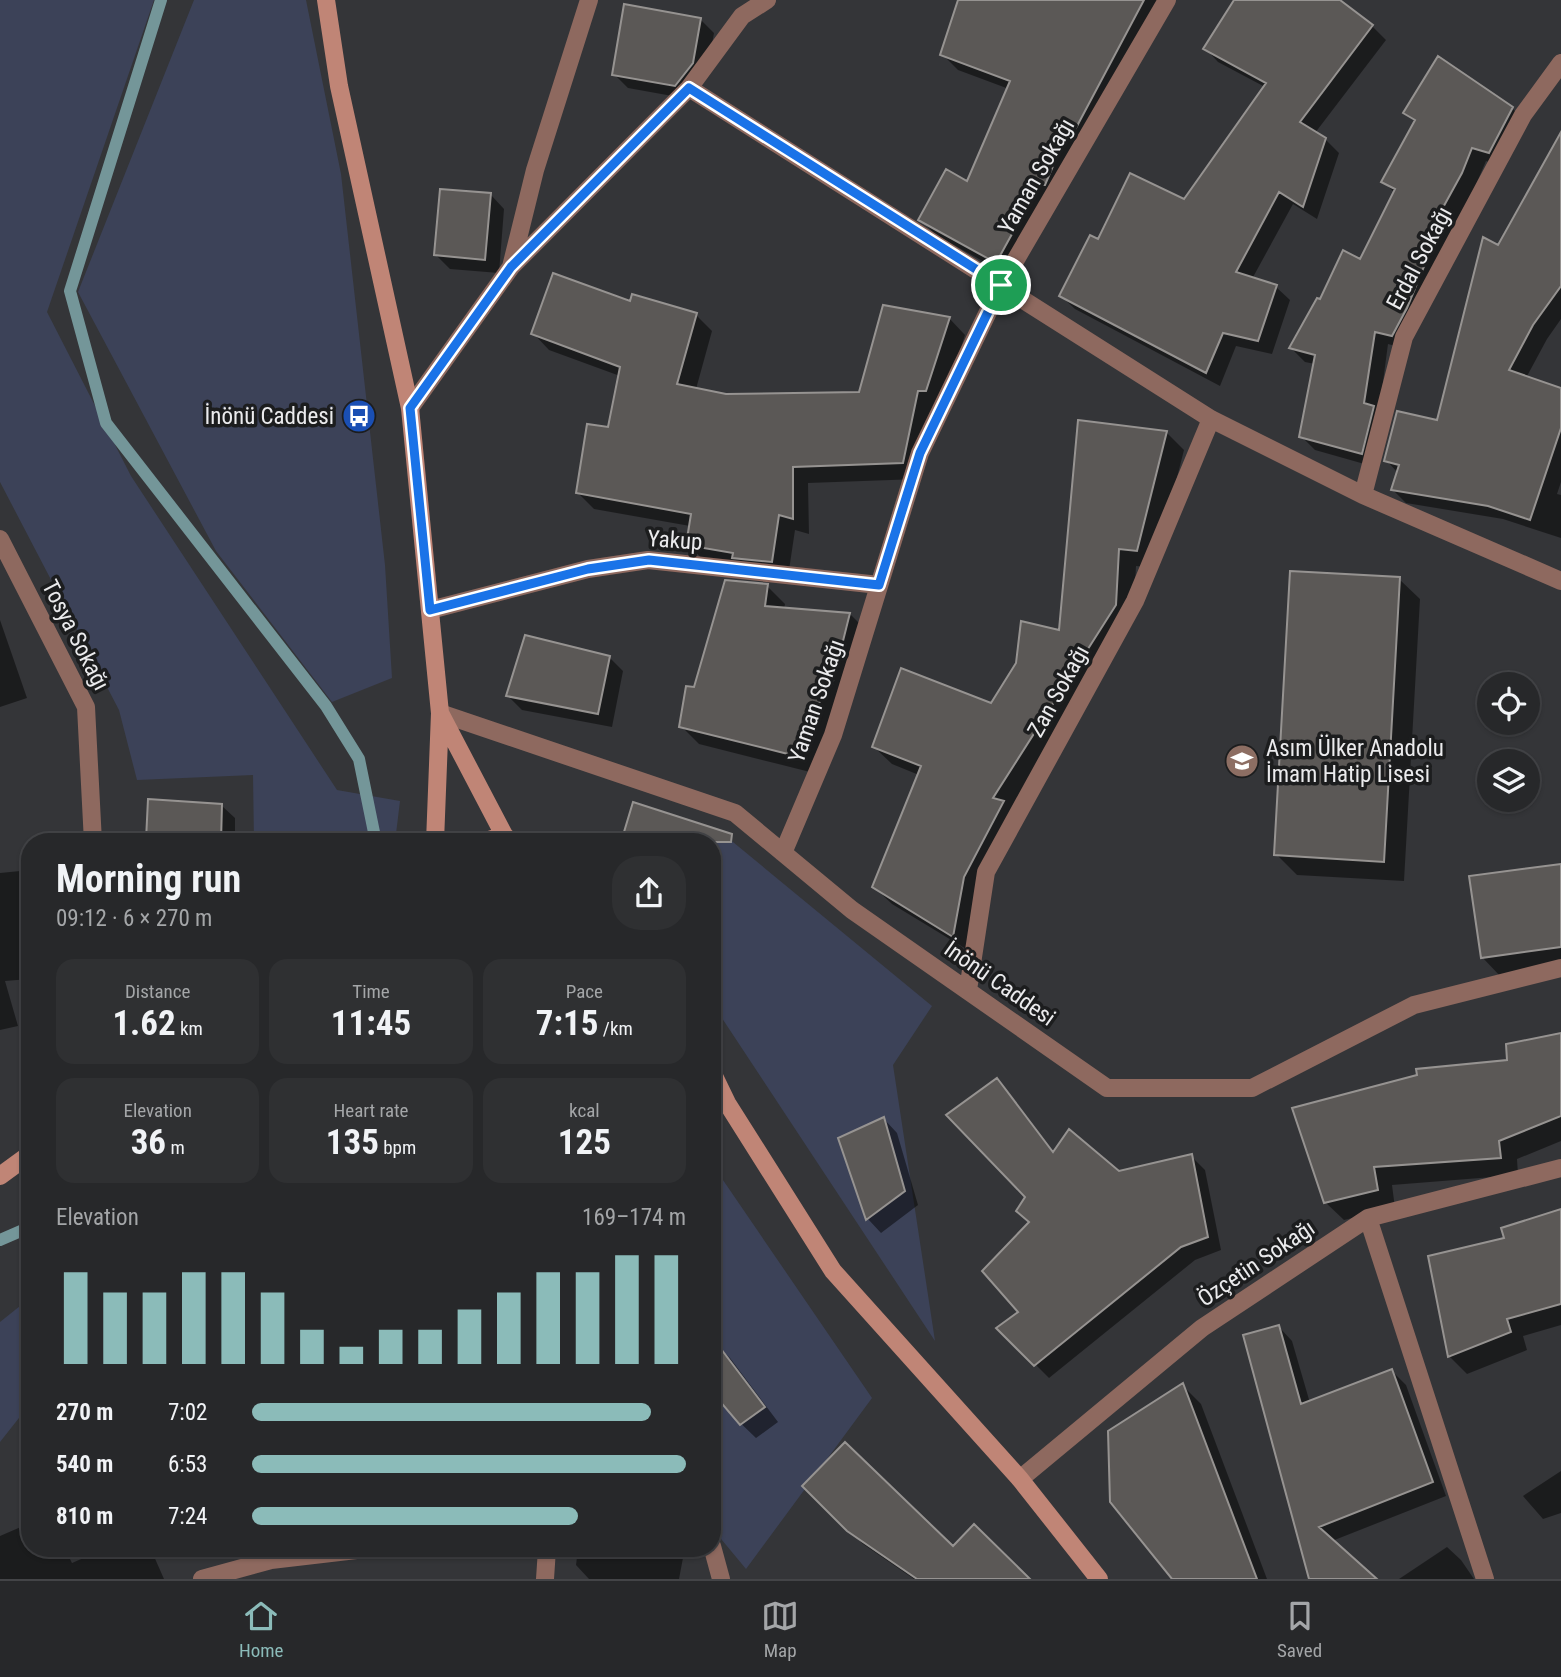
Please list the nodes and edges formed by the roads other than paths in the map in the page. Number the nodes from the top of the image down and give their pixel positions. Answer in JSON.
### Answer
{"nodes":[{"id":1,"x":326,"y":0,"type":"edge"},
{"id":2,"x":589,"y":0,"type":"edge"},
{"id":3,"x":767,"y":0,"type":"edge"},
{"id":4,"x":1167,"y":0,"type":"edge"},
{"id":5,"x":1561,"y":63,"type":"edge"},
{"id":6,"x":689,"y":88,"type":"junction"},
{"id":7,"x":511,"y":267,"type":"junction"},
{"id":8,"x":1001,"y":285,"type":"junction"},
{"id":9,"x":410,"y":408,"type":"junction"},
{"id":10,"x":1211,"y":419,"type":"junction"},
{"id":11,"x":1363,"y":495,"type":"junction"},
{"id":12,"x":0,"y":539,"type":"edge"},
{"id":13,"x":1561,"y":581,"type":"edge"},
{"id":14,"x":879,"y":585,"type":"junction"},
{"id":15,"x":430,"y":610,"type":"junction"},
{"id":16,"x":440,"y":713,"type":"junction"},
{"id":17,"x":93,"y":833,"type":"edge"},
{"id":18,"x":435,"y":833,"type":"edge"},
{"id":19,"x":505,"y":833,"type":"edge"},
{"id":20,"x":783,"y":853,"type":"junction"},
{"id":21,"x":1561,"y":968,"type":"edge"},
{"id":22,"x":968,"y":990,"type":"junction"},
{"id":23,"x":721,"y":1091,"type":"edge"},
{"id":24,"x":21,"y":1161,"type":"edge"},
{"id":25,"x":1561,"y":1168,"type":"edge"},
{"id":26,"x":0,"y":1176,"type":"edge"},
{"id":27,"x":1368,"y":1218,"type":"junction"},
{"id":28,"x":1020,"y":1479,"type":"junction"},
{"id":29,"x":297,"y":1557,"type":"edge"},
{"id":30,"x":546,"y":1557,"type":"edge"},
{"id":31,"x":715,"y":1557,"type":"edge"},
{"id":32,"x":202,"y":1579,"type":"edge"},
{"id":33,"x":545,"y":1579,"type":"edge"},
{"id":34,"x":721,"y":1579,"type":"edge"},
{"id":35,"x":1099,"y":1579,"type":"edge"},
{"id":36,"x":1485,"y":1579,"type":"edge"}],
"edges":[{"from":1,"to":9,"type":"street"},
{"from":2,"to":7,"type":"street"},
{"from":3,"to":6,"type":"street"},
{"from":4,"to":8,"type":"street","name":"Yaman Sokağı"},
{"from":5,"to":11,"type":"street","name":"Erdal Sokağı"},
{"from":6,"to":7,"type":"street"},
{"from":6,"to":8,"type":"street"},
{"from":7,"to":9,"type":"street"},
{"from":8,"to":10,"type":"street"},
{"from":8,"to":14,"type":"street","name":"Yaman Sokağı"},
{"from":9,"to":15,"type":"street"},
{"from":10,"to":11,"type":"street"},
{"from":10,"to":22,"type":"street","name":"Zan Sokağı"},
{"from":11,"to":13,"type":"street"},
{"from":12,"to":17,"type":"street","name":"Tosya Sokağı"},
{"from":14,"to":15,"type":"street","name":"Yakup"},
{"from":14,"to":20,"type":"street","name":"Yaman Sokağı"},
{"from":15,"to":16,"type":"street"},
{"from":16,"to":18,"type":"street"},
{"from":16,"to":19,"type":"street"},
{"from":16,"to":20,"type":"street","name":"İnönü Caddesi"},
{"from":20,"to":22,"type":"street","name":"İnönü Caddesi"},
{"from":21,"to":22,"type":"street","name":"İnönü Caddesi"},
{"from":23,"to":28,"type":"street"},
{"from":24,"to":26,"type":"street"},
{"from":25,"to":27,"type":"street","name":"Özçetin Sokağı"},
{"from":27,"to":28,"type":"street","name":"Özçetin Sokağı"},
{"from":27,"to":36,"type":"street"},
{"from":28,"to":35,"type":"street"},
{"from":29,"to":32,"type":"street"},
{"from":30,"to":33,"type":"street"},
{"from":31,"to":34,"type":"street"}]}
